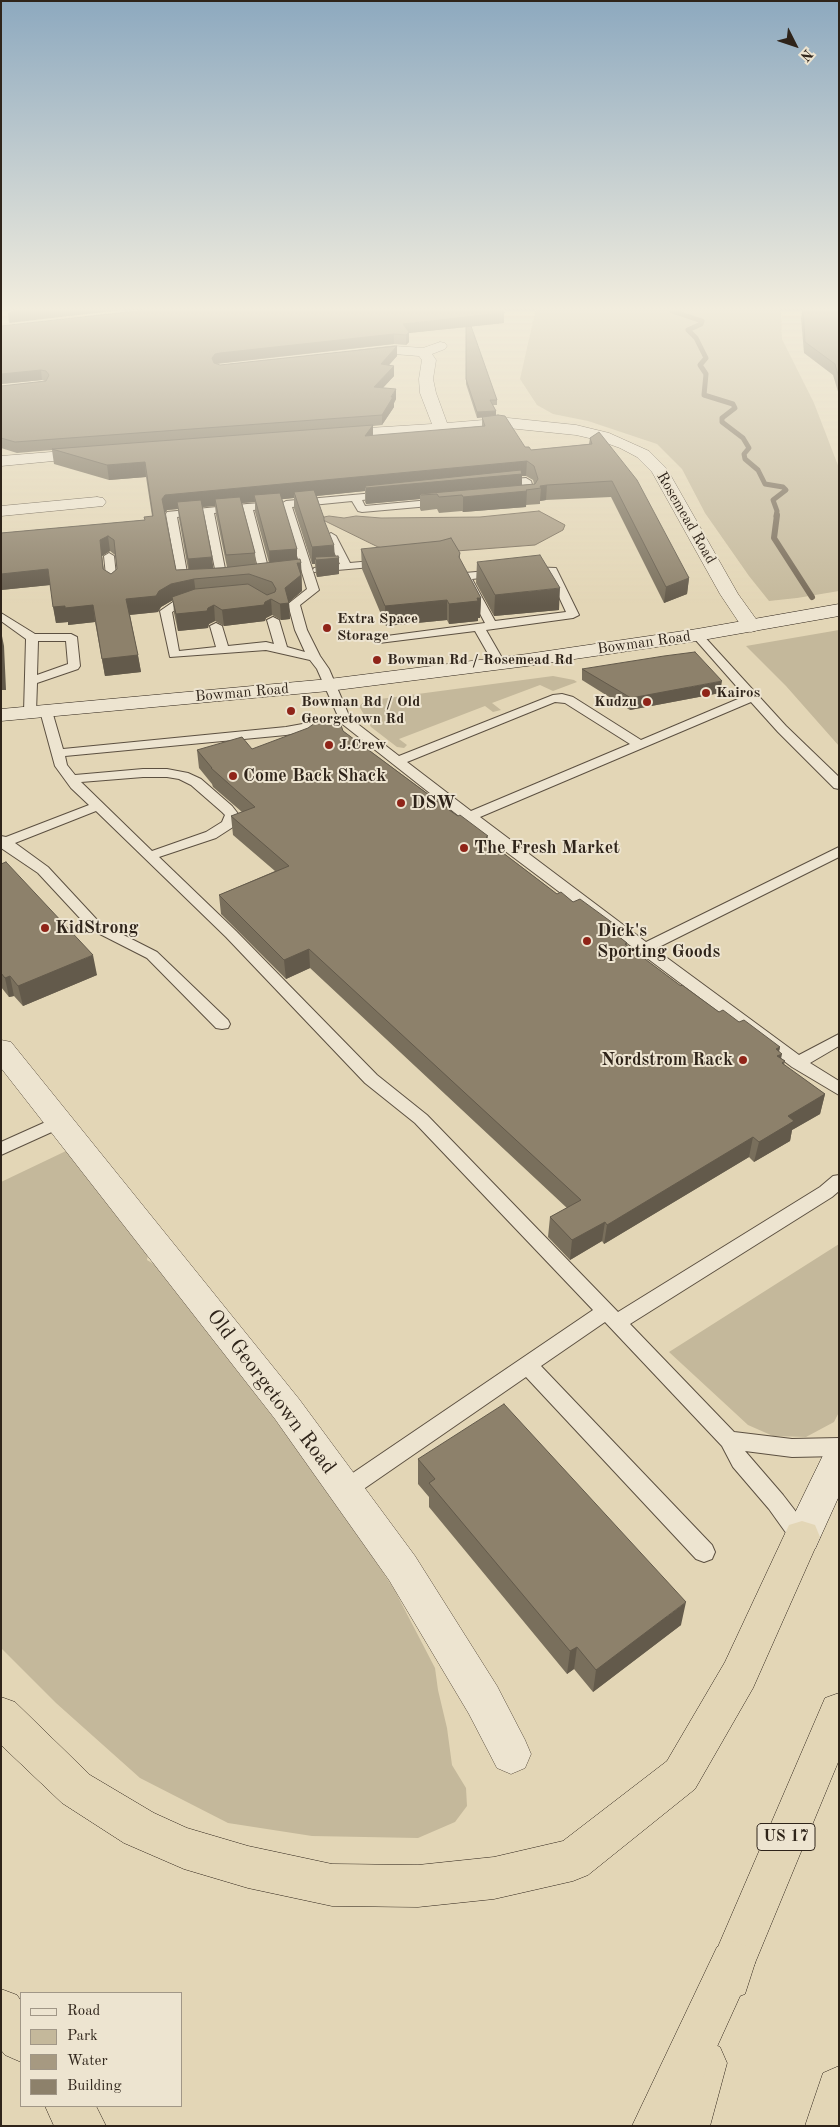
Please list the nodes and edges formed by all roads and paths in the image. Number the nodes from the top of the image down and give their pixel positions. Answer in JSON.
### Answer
{"nodes":[{"id":1,"x":434,"y":407,"type":"edge"},
{"id":2,"x":441,"y":426,"type":"junction"},
{"id":3,"x":318,"y":436,"type":"edge"},
{"id":4,"x":109,"y":453,"type":"edge"},
{"id":5,"x":1,"y":461,"type":"edge"},
{"id":6,"x":488,"y":485,"type":"edge"},
{"id":7,"x":393,"y":494,"type":"edge"},
{"id":8,"x":510,"y":497,"type":"edge"},
{"id":9,"x":355,"y":498,"type":"junction"},
{"id":10,"x":97,"y":502,"type":"dead end"},
{"id":11,"x":451,"y":502,"type":"edge"},
{"id":12,"x":286,"y":504,"type":"junction"},
{"id":13,"x":247,"y":508,"type":"junction"},
{"id":14,"x":1,"y":510,"type":"edge"},
{"id":15,"x":208,"y":510,"type":"junction"},
{"id":16,"x":331,"y":536,"type":"edge"},
{"id":17,"x":108,"y":556,"type":"edge"},
{"id":18,"x":393,"y":561,"type":"edge"},
{"id":19,"x":347,"y":567,"type":"junction"},
{"id":20,"x":303,"y":571,"type":"junction"},
{"id":21,"x":265,"y":575,"type":"edge"},
{"id":22,"x":112,"y":585,"type":"edge"},
{"id":23,"x":208,"y":599,"type":"edge"},
{"id":24,"x":839,"y":610,"type":"edge"},
{"id":25,"x":1,"y":616,"type":"edge"},
{"id":26,"x":273,"y":620,"type":"edge"},
{"id":27,"x":216,"y":626,"type":"edge"},
{"id":28,"x":492,"y":626,"type":"junction"},
{"id":29,"x":751,"y":626,"type":"junction"},
{"id":30,"x":479,"y":627,"type":"junction"},
{"id":31,"x":697,"y":635,"type":"junction"},
{"id":32,"x":32,"y":638,"type":"junction"},
{"id":33,"x":379,"y":640,"type":"dead end"},
{"id":34,"x":281,"y":648,"type":"junction"},
{"id":35,"x":223,"y":650,"type":"junction"},
{"id":36,"x":314,"y":657,"type":"junction"},
{"id":37,"x":499,"y":663,"type":"junction"},
{"id":38,"x":31,"y":681,"type":"junction"},
{"id":39,"x":329,"y":685,"type":"junction"},
{"id":40,"x":753,"y":697,"type":"junction"},
{"id":41,"x":38,"y":712,"type":"junction"},
{"id":42,"x":1,"y":715,"type":"edge"},
{"id":43,"x":345,"y":720,"type":"junction"},
{"id":44,"x":640,"y":745,"type":"junction"},
{"id":45,"x":57,"y":753,"type":"junction"},
{"id":46,"x":397,"y":761,"type":"junction"},
{"id":47,"x":71,"y":779,"type":"junction"},
{"id":48,"x":839,"y":785,"type":"edge"},
{"id":49,"x":97,"y":806,"type":"junction"},
{"id":50,"x":469,"y":816,"type":"junction"},
{"id":51,"x":2,"y":842,"type":"edge"},
{"id":52,"x":837,"y":854,"type":"edge"},
{"id":53,"x":150,"y":856,"type":"junction"},
{"id":54,"x":644,"y":949,"type":"junction"},
{"id":55,"x":222,"y":1024,"type":"dead end"},
{"id":56,"x":839,"y":1039,"type":"edge"},
{"id":57,"x":1,"y":1049,"type":"edge"},
{"id":58,"x":798,"y":1063,"type":"junction"},
{"id":59,"x":839,"y":1089,"type":"edge"},
{"id":60,"x":59,"y":1122,"type":"junction"},
{"id":61,"x":1,"y":1149,"type":"edge"},
{"id":62,"x":839,"y":1181,"type":"edge"},
{"id":63,"x":611,"y":1317,"type":"junction"},
{"id":64,"x":528,"y":1366,"type":"junction"},
{"id":65,"x":729,"y":1440,"type":"junction"},
{"id":66,"x":839,"y":1447,"type":"edge"},
{"id":67,"x":839,"y":1458,"type":"edge"},
{"id":68,"x":345,"y":1490,"type":"junction"},
{"id":69,"x":802,"y":1537,"type":"junction"},
{"id":70,"x":704,"y":1552,"type":"dead end"},
{"id":71,"x":839,"y":1712,"type":"edge"},
{"id":72,"x":1,"y":1716,"type":"edge"},
{"id":73,"x":512,"y":1754,"type":"dead end"},
{"id":74,"x":733,"y":1963,"type":"junction"},
{"id":75,"x":1,"y":2010,"type":"edge"},
{"id":76,"x":20,"y":2038,"type":"edge"},
{"id":77,"x":839,"y":2089,"type":"edge"},
{"id":78,"x":69,"y":2107,"type":"edge"},
{"id":79,"x":82,"y":2126,"type":"edge"},
{"id":80,"x":656,"y":2126,"type":"edge"},
{"id":81,"x":686,"y":2126,"type":"edge"},
{"id":82,"x":829,"y":2126,"type":"edge"}],
"edges":[{"from":1,"to":2,"type":"street"},
{"from":2,"to":3,"type":"street","name":"Rosemead Road"},
{"from":2,"to":29,"type":"street","name":"Rosemead Road"},
{"from":4,"to":5,"type":"street"},
{"from":6,"to":8,"type":"lane"},
{"from":7,"to":9,"type":"lane"},
{"from":9,"to":11,"type":"lane"},
{"from":9,"to":12,"type":"lane"},
{"from":10,"to":14,"type":"street"},
{"from":12,"to":13,"type":"lane"},
{"from":12,"to":20,"type":"lane"},
{"from":13,"to":15,"type":"lane"},
{"from":13,"to":21,"type":"lane"},
{"from":15,"to":15,"type":"lane"},
{"from":16,"to":19,"type":"lane"},
{"from":17,"to":22,"type":"lane"},
{"from":18,"to":19,"type":"lane"},
{"from":19,"to":20,"type":"lane"},
{"from":20,"to":36,"type":"lane"},
{"from":23,"to":35,"type":"lane"},
{"from":24,"to":29,"type":"street","name":"Bowman Road"},
{"from":25,"to":32,"type":"lane"},
{"from":26,"to":34,"type":"lane"},
{"from":27,"to":35,"type":"lane"},
{"from":28,"to":28,"type":"lane"},
{"from":28,"to":30,"type":"lane"},
{"from":29,"to":31,"type":"street","name":"Bowman Road"},
{"from":30,"to":33,"type":"lane"},
{"from":30,"to":37,"type":"lane"},
{"from":31,"to":37,"type":"street","name":"Bowman Road"},
{"from":31,"to":40,"type":"lane"},
{"from":32,"to":38,"type":"lane"},
{"from":32,"to":38,"type":"lane"},
{"from":34,"to":35,"type":"lane"},
{"from":34,"to":36,"type":"lane"},
{"from":36,"to":39,"type":"lane"},
{"from":37,"to":39,"type":"street","name":"Bowman Road"},
{"from":38,"to":41,"type":"lane"},
{"from":39,"to":41,"type":"street","name":"Bowman Road"},
{"from":39,"to":43,"type":"lane"},
{"from":40,"to":44,"type":"lane"},
{"from":40,"to":48,"type":"lane"},
{"from":41,"to":42,"type":"street","name":"Bowman Road"},
{"from":41,"to":45,"type":"lane"},
{"from":43,"to":45,"type":"lane"},
{"from":43,"to":46,"type":"lane"},
{"from":44,"to":46,"type":"lane"},
{"from":44,"to":50,"type":"lane"},
{"from":45,"to":47,"type":"lane"},
{"from":46,"to":50,"type":"lane"},
{"from":47,"to":49,"type":"lane"},
{"from":47,"to":53,"type":"lane"},
{"from":49,"to":51,"type":"lane"},
{"from":49,"to":53,"type":"lane"},
{"from":50,"to":54,"type":"lane"},
{"from":51,"to":55,"type":"lane"},
{"from":52,"to":54,"type":"lane"},
{"from":53,"to":63,"type":"lane"},
{"from":54,"to":58,"type":"lane"},
{"from":56,"to":58,"type":"lane"},
{"from":57,"to":60,"type":"street","name":"Old Georgetown Road"},
{"from":58,"to":59,"type":"lane"},
{"from":60,"to":61,"type":"lane"},
{"from":60,"to":68,"type":"street","name":"Old Georgetown Road"},
{"from":62,"to":63,"type":"lane"},
{"from":63,"to":64,"type":"lane"},
{"from":63,"to":65,"type":"lane"},
{"from":64,"to":68,"type":"lane"},
{"from":64,"to":70,"type":"lane"},
{"from":65,"to":66,"type":"lane"},
{"from":65,"to":69,"type":"lane"},
{"from":67,"to":69,"type":"street"},
{"from":68,"to":73,"type":"street","name":"Old Georgetown Road"},
{"from":69,"to":72,"type":"highway"},
{"from":71,"to":74,"type":"highway","number":"US 17"},
{"from":74,"to":80,"type":"highway"},
{"from":74,"to":81,"type":"highway","number":"US 17"},
{"from":75,"to":76,"type":"highway"},
{"from":77,"to":82,"type":"highway"},
{"from":78,"to":79,"type":"highway"}]}
